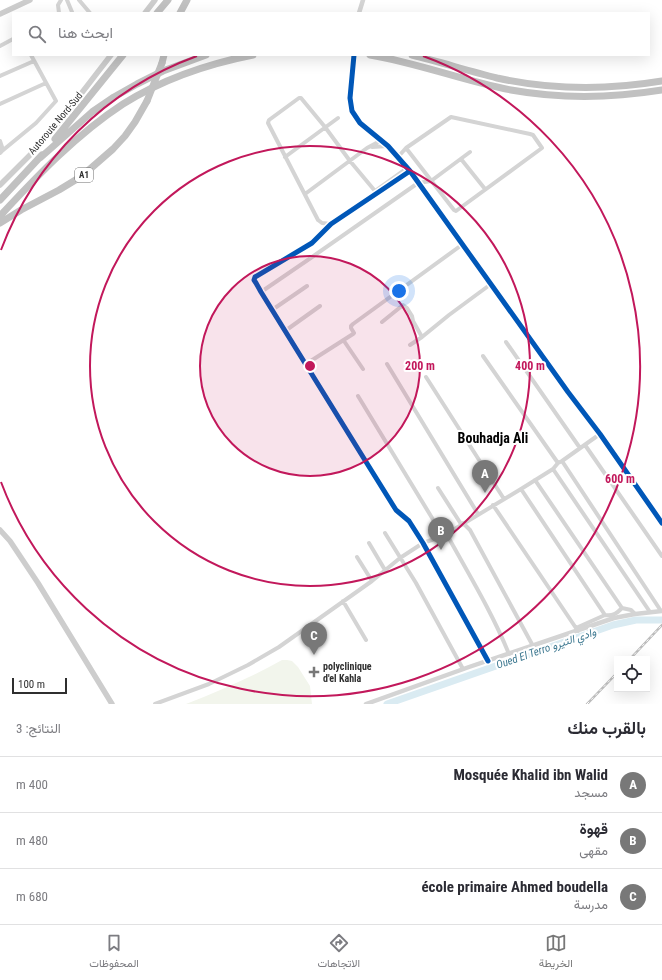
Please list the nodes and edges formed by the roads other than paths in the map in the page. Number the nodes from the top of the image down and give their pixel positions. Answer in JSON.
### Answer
{"nodes":[{"id":1,"x":30,"y":0,"type":"edge"},
{"id":2,"x":61,"y":0,"type":"edge"},
{"id":3,"x":67,"y":0,"type":"edge"},
{"id":4,"x":79,"y":0,"type":"edge"},
{"id":5,"x":155,"y":0,"type":"edge"},
{"id":6,"x":167,"y":0,"type":"edge"},
{"id":7,"x":187,"y":0,"type":"edge"},
{"id":8,"x":363,"y":0,"type":"edge"},
{"id":9,"x":20,"y":2,"type":"edge"},
{"id":10,"x":59,"y":12,"type":"edge"},
{"id":11,"x":72,"y":12,"type":"dead end"},
{"id":12,"x":89,"y":12,"type":"edge"},
{"id":13,"x":146,"y":12,"type":"edge"},
{"id":14,"x":158,"y":12,"type":"edge"},
{"id":15,"x":181,"y":12,"type":"edge"},
{"id":16,"x":359,"y":12,"type":"edge"},
{"id":17,"x":0,"y":14,"type":"edge"},
{"id":18,"x":12,"y":40,"type":"edge"},
{"id":19,"x":0,"y":46,"type":"edge"},
{"id":20,"x":32,"y":56,"type":"edge"},
{"id":21,"x":110,"y":56,"type":"edge"},
{"id":22,"x":122,"y":56,"type":"edge"},
{"id":23,"x":164,"y":56,"type":"edge"},
{"id":24,"x":203,"y":56,"type":"edge"},
{"id":25,"x":248,"y":56,"type":"edge"},
{"id":26,"x":354,"y":56,"type":"edge"},
{"id":27,"x":375,"y":56,"type":"edge"},
{"id":28,"x":416,"y":56,"type":"edge"},
{"id":29,"x":34,"y":61,"type":"junction"},
{"id":30,"x":0,"y":76,"type":"edge"},
{"id":31,"x":662,"y":81,"type":"edge"},
{"id":32,"x":46,"y":83,"type":"junction"},
{"id":33,"x":662,"y":90,"type":"edge"},
{"id":34,"x":0,"y":104,"type":"edge"},
{"id":35,"x":338,"y":118,"type":"dead end"},
{"id":36,"x":325,"y":127,"type":"junction"},
{"id":37,"x":0,"y":140,"type":"edge"},
{"id":38,"x":382,"y":140,"type":"junction"},
{"id":39,"x":388,"y":146,"type":"junction"},
{"id":40,"x":369,"y":147,"type":"junction"},
{"id":41,"x":406,"y":148,"type":"junction"},
{"id":42,"x":1,"y":152,"type":"edge"},
{"id":43,"x":470,"y":152,"type":"dead end"},
{"id":44,"x":285,"y":157,"type":"junction"},
{"id":45,"x":398,"y":157,"type":"junction"},
{"id":46,"x":40,"y":158,"type":"junction"},
{"id":47,"x":461,"y":159,"type":"junction"},
{"id":48,"x":350,"y":161,"type":"junction"},
{"id":49,"x":408,"y":169,"type":"junction"},
{"id":50,"x":431,"y":181,"type":"junction"},
{"id":51,"x":418,"y":183,"type":"junction"},
{"id":52,"x":0,"y":185,"type":"edge"},
{"id":53,"x":486,"y":189,"type":"junction"},
{"id":54,"x":305,"y":194,"type":"junction"},
{"id":55,"x":0,"y":200,"type":"edge"},
{"id":56,"x":0,"y":216,"type":"edge"},
{"id":57,"x":0,"y":223,"type":"edge"},
{"id":58,"x":331,"y":224,"type":"junction"},
{"id":59,"x":463,"y":244,"type":"junction"},
{"id":60,"x":491,"y":284,"type":"junction"},
{"id":61,"x":307,"y":286,"type":"dead end"},
{"id":62,"x":261,"y":292,"type":"junction"},
{"id":63,"x":320,"y":306,"type":"dead end"},
{"id":64,"x":272,"y":310,"type":"junction"},
{"id":65,"x":382,"y":322,"type":"dead end"},
{"id":66,"x":285,"y":331,"type":"junction"},
{"id":67,"x":422,"y":336,"type":"junction"},
{"id":68,"x":344,"y":341,"type":"junction"},
{"id":69,"x":506,"y":342,"type":"dead end"},
{"id":70,"x":410,"y":345,"type":"dead end"},
{"id":71,"x":484,"y":356,"type":"dead end"},
{"id":72,"x":306,"y":364,"type":"junction"},
{"id":73,"x":387,"y":364,"type":"dead end"},
{"id":74,"x":363,"y":370,"type":"dead end"},
{"id":75,"x":426,"y":377,"type":"dead end"},
{"id":76,"x":358,"y":396,"type":"dead end"},
{"id":77,"x":600,"y":434,"type":"junction"},
{"id":78,"x":585,"y":445,"type":"junction"},
{"id":79,"x":580,"y":448,"type":"junction"},
{"id":80,"x":560,"y":462,"type":"junction"},
{"id":81,"x":553,"y":468,"type":"junction"},
{"id":82,"x":535,"y":480,"type":"junction"},
{"id":83,"x":438,"y":488,"type":"dead end"},
{"id":84,"x":521,"y":489,"type":"junction"},
{"id":85,"x":504,"y":499,"type":"junction"},
{"id":86,"x":493,"y":505,"type":"junction"},
{"id":87,"x":478,"y":514,"type":"junction"},
{"id":88,"x":662,"y":523,"type":"edge"},
{"id":89,"x":462,"y":524,"type":"junction"},
{"id":90,"x":0,"y":530,"type":"edge"},
{"id":91,"x":385,"y":533,"type":"dead end"},
{"id":92,"x":445,"y":535,"type":"junction"},
{"id":93,"x":424,"y":542,"type":"junction"},
{"id":94,"x":369,"y":543,"type":"dead end"},
{"id":95,"x":662,"y":556,"type":"edge"},
{"id":96,"x":356,"y":557,"type":"dead end"},
{"id":97,"x":400,"y":558,"type":"junction"},
{"id":98,"x":385,"y":570,"type":"junction"},
{"id":99,"x":372,"y":581,"type":"junction"},
{"id":100,"x":343,"y":601,"type":"junction"},
{"id":101,"x":622,"y":608,"type":"junction"},
{"id":102,"x":662,"y":611,"type":"edge"},
{"id":103,"x":650,"y":612,"type":"junction"},
{"id":104,"x":635,"y":614,"type":"junction"},
{"id":105,"x":605,"y":615,"type":"junction"},
{"id":106,"x":577,"y":630,"type":"junction"},
{"id":107,"x":366,"y":640,"type":"dead end"},
{"id":108,"x":533,"y":646,"type":"junction"},
{"id":109,"x":509,"y":654,"type":"junction"},
{"id":110,"x":488,"y":661,"type":"junction"},
{"id":111,"x":464,"y":669,"type":"junction"},
{"id":112,"x":112,"y":704,"type":"edge"},
{"id":113,"x":155,"y":704,"type":"edge"},
{"id":114,"x":366,"y":704,"type":"edge"}],
"edges":[{"from":1,"to":9,"type":"main road"},
{"from":2,"to":10,"type":"street"},
{"from":3,"to":11,"type":"street"},
{"from":4,"to":12,"type":"street"},
{"from":5,"to":13,"type":"main road"},
{"from":6,"to":14,"type":"highway"},
{"from":7,"to":15,"type":"highway"},
{"from":8,"to":16,"type":"street"},
{"from":9,"to":17,"type":"main road"},
{"from":18,"to":19,"type":"street"},
{"from":20,"to":29,"type":"street"},
{"from":21,"to":52,"type":"main road"},
{"from":22,"to":46,"type":"highway","name":"Autoroute Nord-Sud"},
{"from":23,"to":57,"type":"highway","number":"A1","bridge":true},
{"from":24,"to":46,"type":"highway"},
{"from":25,"to":56,"type":"highway"},
{"from":26,"to":38,"type":"street"},
{"from":27,"to":33,"type":"highway"},
{"from":28,"to":31,"type":"highway"},
{"from":29,"to":30,"type":"street"},
{"from":29,"to":32,"type":"street"},
{"from":32,"to":34,"type":"street"},
{"from":32,"to":42,"type":"street"},
{"from":35,"to":36,"type":"street"},
{"from":36,"to":44,"type":"street"},
{"from":36,"to":44,"type":"street"},
{"from":36,"to":48,"type":"street"},
{"from":37,"to":42,"type":"street"},
{"from":38,"to":39,"type":"street"},
{"from":38,"to":40,"type":"street"},
{"from":39,"to":40,"type":"street"},
{"from":39,"to":45,"type":"street"},
{"from":40,"to":48,"type":"street"},
{"from":41,"to":45,"type":"street"},
{"from":41,"to":50,"type":"street"},
{"from":41,"to":53,"type":"street"},
{"from":43,"to":47,"type":"street"},
{"from":44,"to":54,"type":"street"},
{"from":45,"to":49,"type":"street"},
{"from":46,"to":55,"type":"highway","name":"Autoroute Nord-Sud"},
{"from":47,"to":50,"type":"street"},
{"from":47,"to":53,"type":"street"},
{"from":48,"to":49,"type":"street"},
{"from":48,"to":54,"type":"street"},
{"from":49,"to":51,"type":"street"},
{"from":49,"to":58,"type":"street"},
{"from":50,"to":51,"type":"street"},
{"from":50,"to":53,"type":"street"},
{"from":51,"to":59,"type":"street"},
{"from":51,"to":62,"type":"street"},
{"from":54,"to":58,"type":"street"},
{"from":58,"to":62,"type":"street"},
{"from":59,"to":60,"type":"street"},
{"from":59,"to":68,"type":"street"},
{"from":60,"to":67,"type":"street"},
{"from":60,"to":77,"type":"street"},
{"from":61,"to":64,"type":"street"},
{"from":62,"to":64,"type":"street"},
{"from":63,"to":66,"type":"street"},
{"from":64,"to":66,"type":"street"},
{"from":65,"to":67,"type":"street"},
{"from":66,"to":72,"type":"street"},
{"from":67,"to":70,"type":"street"},
{"from":68,"to":72,"type":"street"},
{"from":68,"to":74,"type":"street"},
{"from":69,"to":79,"type":"street"},
{"from":71,"to":80,"type":"street"},
{"from":72,"to":93,"type":"street"},
{"from":73,"to":87,"type":"street"},
{"from":75,"to":85,"type":"street"},
{"from":76,"to":92,"type":"street"},
{"from":77,"to":78,"type":"street"},
{"from":77,"to":88,"type":"street"},
{"from":78,"to":79,"type":"street"},
{"from":78,"to":95,"type":"street"},
{"from":79,"to":80,"type":"street"},
{"from":80,"to":81,"type":"street"},
{"from":80,"to":102,"type":"street"},
{"from":81,"to":82,"type":"street"},
{"from":81,"to":103,"type":"street"},
{"from":82,"to":84,"type":"street"},
{"from":82,"to":101,"type":"street"},
{"from":83,"to":89,"type":"street"},
{"from":84,"to":85,"type":"street"},
{"from":84,"to":105,"type":"street"},
{"from":85,"to":86,"type":"street"},
{"from":86,"to":87,"type":"street"},
{"from":86,"to":106,"type":"street"},
{"from":87,"to":89,"type":"street"},
{"from":89,"to":92,"type":"street"},
{"from":89,"to":108,"type":"street"},
{"from":90,"to":112,"type":"main road"},
{"from":91,"to":97,"type":"street"},
{"from":92,"to":93,"type":"street"},
{"from":92,"to":109,"type":"street"},
{"from":93,"to":97,"type":"street"},
{"from":93,"to":110,"type":"street"},
{"from":94,"to":98,"type":"street"},
{"from":96,"to":99,"type":"street"},
{"from":97,"to":98,"type":"street"},
{"from":97,"to":111,"type":"street"},
{"from":98,"to":99,"type":"street"},
{"from":99,"to":100,"type":"street"},
{"from":100,"to":107,"type":"street"},
{"from":100,"to":113,"type":"street"},
{"from":101,"to":104,"type":"street"},
{"from":101,"to":105,"type":"street"},
{"from":102,"to":103,"type":"street"},
{"from":103,"to":104,"type":"street"},
{"from":104,"to":106,"type":"street"},
{"from":105,"to":106,"type":"street"},
{"from":106,"to":108,"type":"street"},
{"from":108,"to":109,"type":"street"},
{"from":109,"to":110,"type":"street"},
{"from":110,"to":111,"type":"street"},
{"from":111,"to":114,"type":"street"}]}
